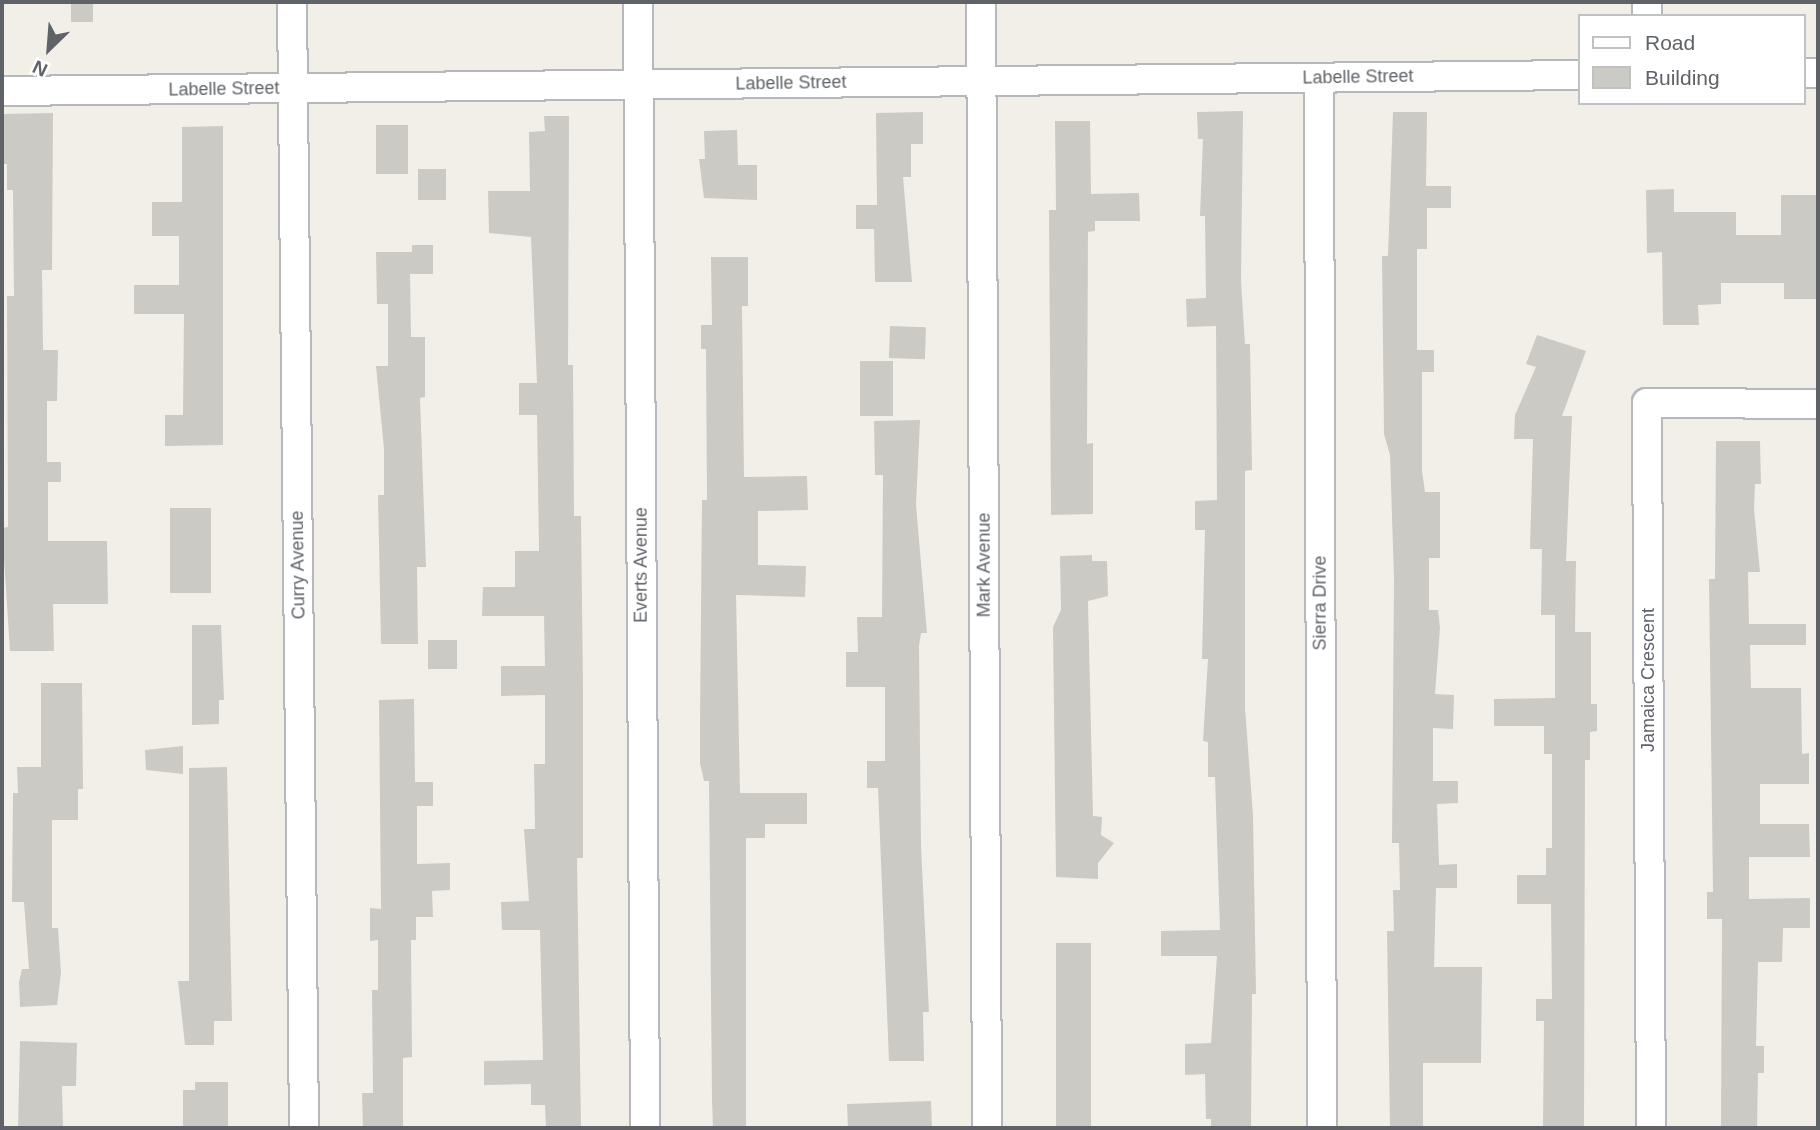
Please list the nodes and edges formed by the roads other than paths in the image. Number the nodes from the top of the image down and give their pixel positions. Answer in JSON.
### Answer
{"nodes":[{"id":1,"x":292,"y":2,"type":"edge"},
{"id":2,"x":638,"y":2,"type":"edge"},
{"id":3,"x":981,"y":2,"type":"edge"},
{"id":4,"x":1578,"y":75,"type":"edge"},
{"id":5,"x":1319,"y":78,"type":"junction"},
{"id":6,"x":981,"y":82,"type":"junction"},
{"id":7,"x":638,"y":85,"type":"junction"},
{"id":8,"x":292,"y":88,"type":"junction"},
{"id":9,"x":2,"y":92,"type":"edge"},
{"id":10,"x":1818,"y":404,"type":"edge"},
{"id":11,"x":304,"y":1128,"type":"edge"},
{"id":12,"x":645,"y":1128,"type":"edge"},
{"id":13,"x":987,"y":1128,"type":"edge"},
{"id":14,"x":1322,"y":1128,"type":"edge"},
{"id":15,"x":1651,"y":1128,"type":"edge"}],
"edges":[{"from":1,"to":8,"type":"street","name":"Curry Avenue"},
{"from":2,"to":7,"type":"street","name":"Everts Avenue"},
{"from":3,"to":6,"type":"street","name":"Mark Avenue"},
{"from":4,"to":5,"type":"street","name":"Labelle Street"},
{"from":5,"to":6,"type":"street","name":"Labelle Street"},
{"from":5,"to":14,"type":"street","name":"Sierra Drive"},
{"from":6,"to":7,"type":"street","name":"Labelle Street"},
{"from":6,"to":13,"type":"street","name":"Mark Avenue"},
{"from":7,"to":8,"type":"street","name":"Labelle Street"},
{"from":7,"to":12,"type":"street","name":"Everts Avenue"},
{"from":8,"to":9,"type":"street","name":"Labelle Street"},
{"from":8,"to":11,"type":"street","name":"Curry Avenue"},
{"from":10,"to":15,"type":"street","name":"Jamaica Crescent"}]}
